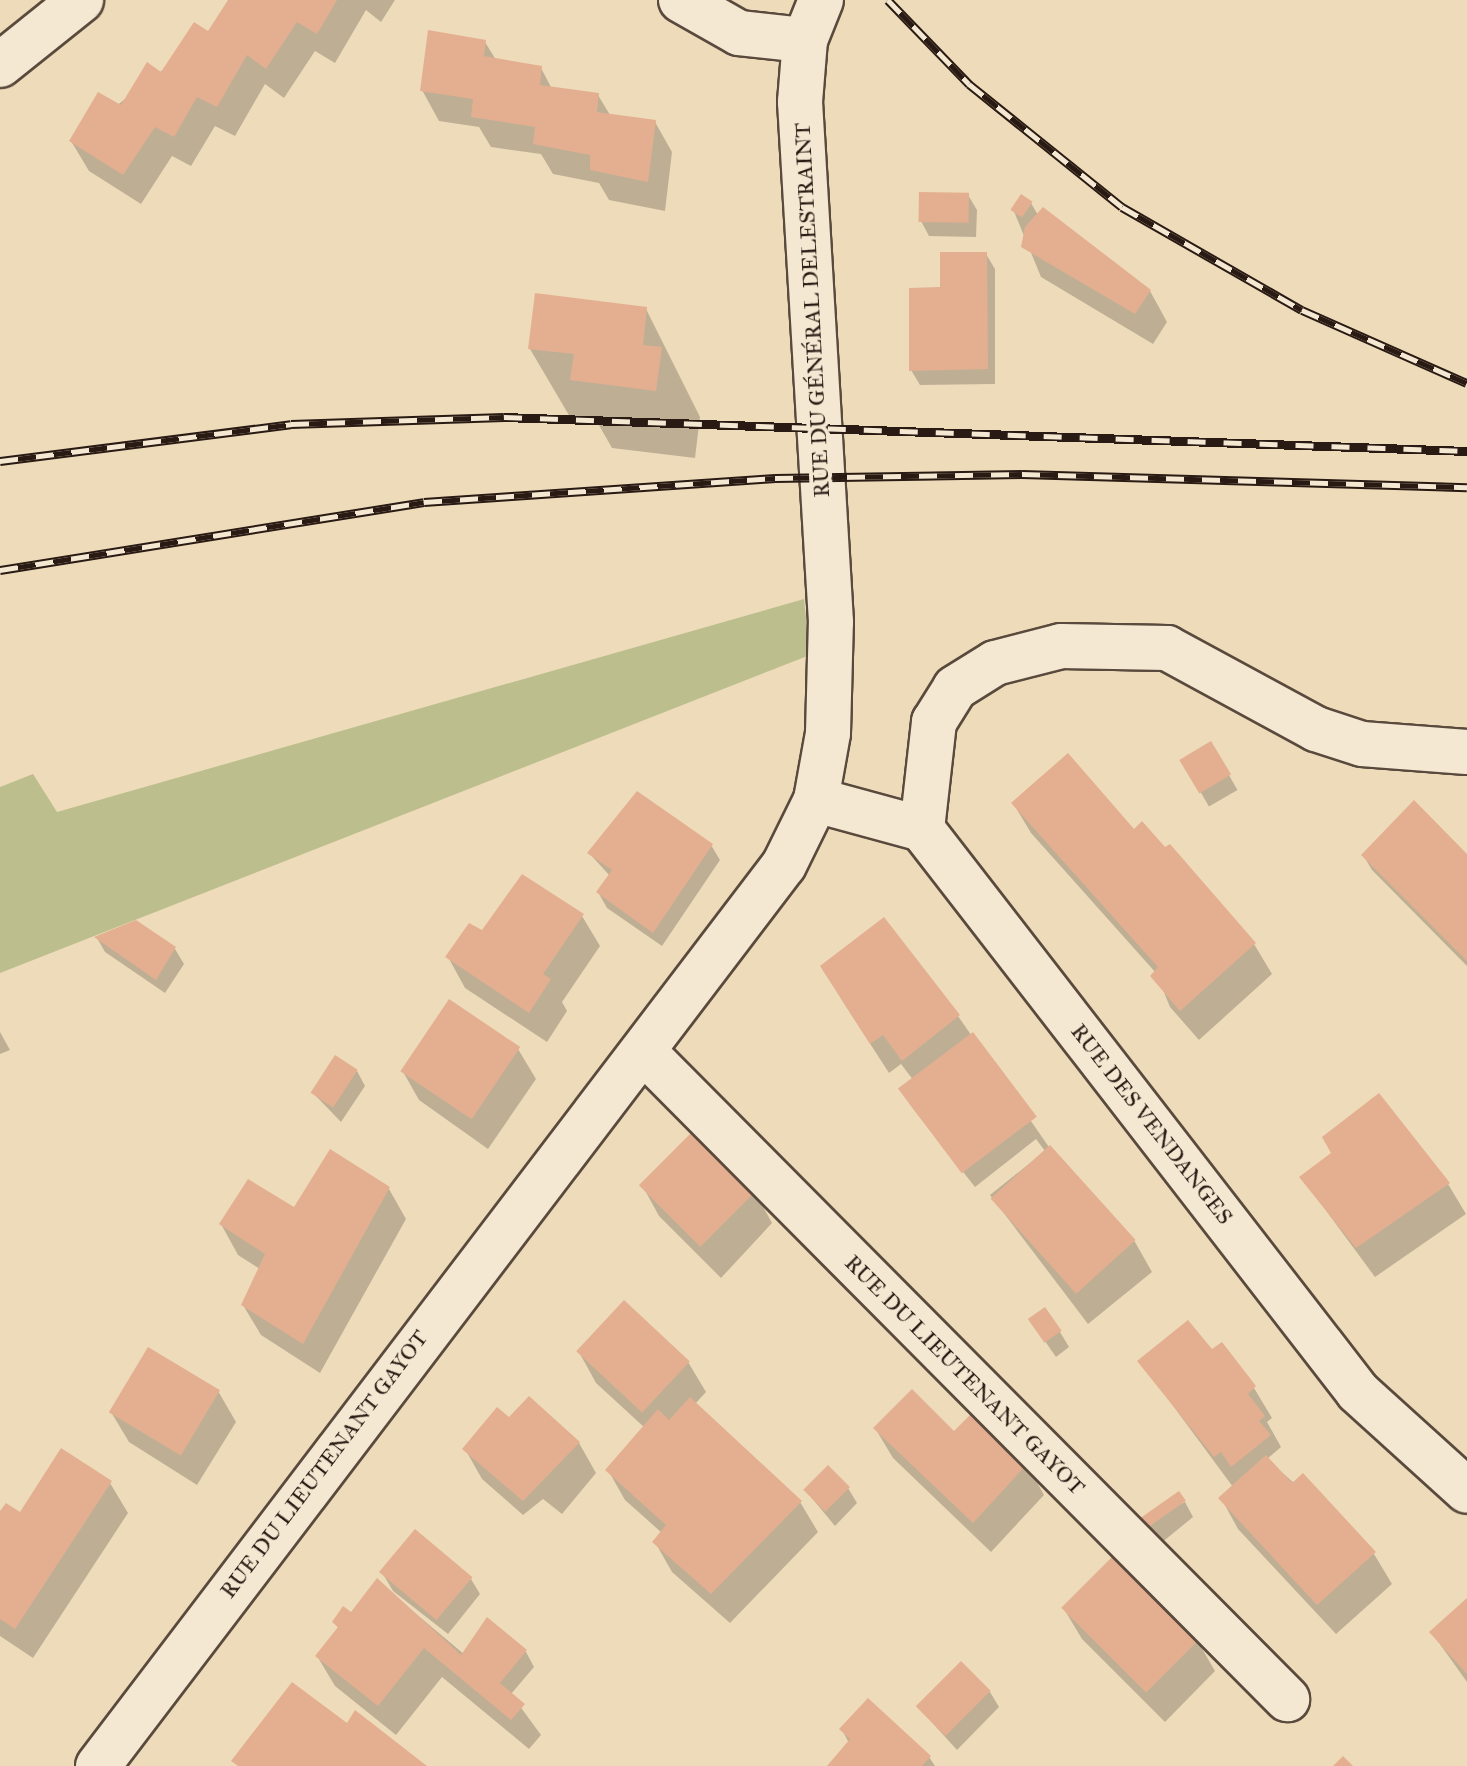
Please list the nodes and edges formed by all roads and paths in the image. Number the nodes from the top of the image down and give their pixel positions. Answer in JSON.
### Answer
{"nodes":[{"id":1,"x":81,"y":0,"type":"edge"},
{"id":2,"x":681,"y":0,"type":"edge"},
{"id":3,"x":821,"y":0,"type":"edge"},
{"id":4,"x":805,"y":40,"type":"junction"},
{"id":5,"x":0,"y":65,"type":"edge"},
{"id":6,"x":831,"y":622,"type":"joint"},
{"id":7,"x":1467,"y":752,"type":"edge"},
{"id":8,"x":816,"y":800,"type":"junction"},
{"id":9,"x":922,"y":829,"type":"junction"},
{"id":10,"x":643,"y":1051,"type":"junction"},
{"id":11,"x":1467,"y":1491,"type":"edge"},
{"id":12,"x":1287,"y":1699,"type":"dead end"},
{"id":13,"x":98,"y":1766,"type":"edge"}],
"edges":[{"from":1,"to":5,"type":"street"},
{"from":2,"to":4,"type":"street"},
{"from":3,"to":4,"type":"street","name":"RUE DU GÉNÉRAL DELESTRAINT"},
{"from":4,"to":6,"type":"street","name":"RUE DU GÉNÉRAL DELESTRAINT"},
{"from":6,"to":8,"type":"street","name":"RUE DU LIEUTENANT GAYOT"},
{"from":7,"to":9,"type":"street"},
{"from":8,"to":9,"type":"street"},
{"from":8,"to":10,"type":"street","name":"RUE DU LIEUTENANT GAYOT"},
{"from":9,"to":11,"type":"street","name":"RUE DES VENDANGES"},
{"from":10,"to":12,"type":"street","name":"RUE DU LIEUTENANT GAYOT"},
{"from":10,"to":13,"type":"street","name":"RUE DU LIEUTENANT GAYOT"}]}
